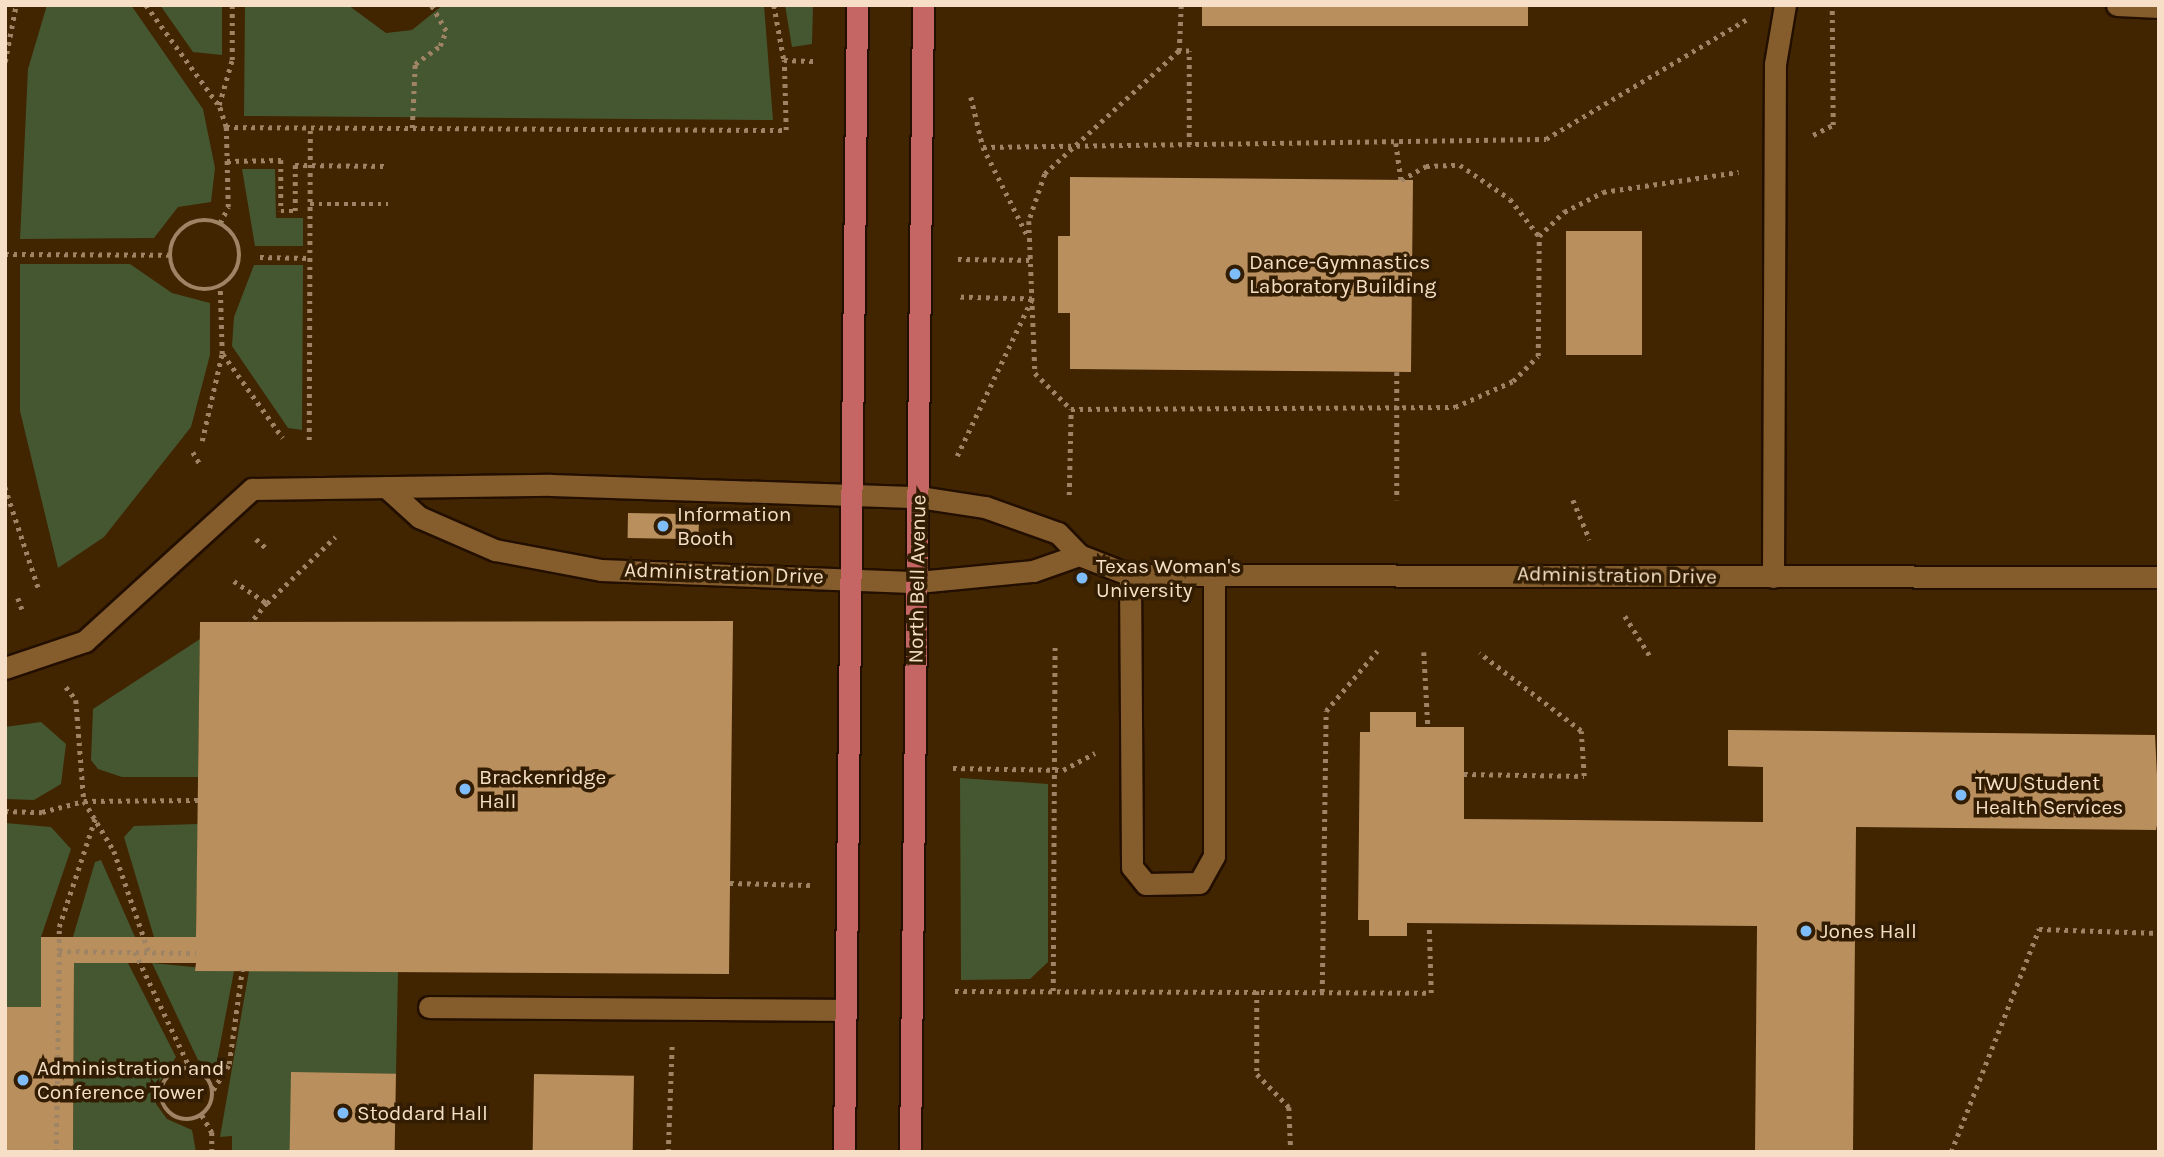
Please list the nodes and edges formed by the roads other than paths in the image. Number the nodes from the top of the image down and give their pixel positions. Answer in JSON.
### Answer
{"nodes":[{"id":1,"x":857,"y":5,"type":"edge"},
{"id":2,"x":923,"y":5,"type":"edge"},
{"id":3,"x":1785,"y":5,"type":"edge"},
{"id":4,"x":2117,"y":5,"type":"edge"},
{"id":5,"x":2159,"y":7,"type":"edge"},
{"id":6,"x":386,"y":487,"type":"junction"},
{"id":7,"x":853,"y":492,"type":"junction"},
{"id":8,"x":919,"y":497,"type":"junction"},
{"id":9,"x":1079,"y":555,"type":"junction"},
{"id":10,"x":1213,"y":573,"type":"junction"},
{"id":11,"x":1130,"y":575,"type":"junction"},
{"id":12,"x":850,"y":577,"type":"junction"},
{"id":13,"x":1773,"y":577,"type":"junction"},
{"id":14,"x":2159,"y":577,"type":"edge"},
{"id":15,"x":918,"y":582,"type":"junction"},
{"id":16,"x":5,"y":668,"type":"edge"},
{"id":17,"x":429,"y":1007,"type":"dead end"},
{"id":18,"x":846,"y":1010,"type":"junction"},
{"id":19,"x":844,"y":1152,"type":"edge"},
{"id":20,"x":910,"y":1152,"type":"edge"}],
"edges":[{"from":1,"to":7,"type":"main road"},
{"from":2,"to":8,"type":"main road","name":"North Bell Avenue"},
{"from":3,"to":13,"type":"street"},
{"from":4,"to":5,"type":"street"},
{"from":6,"to":7,"type":"street","name":"Administration Drive"},
{"from":6,"to":12,"type":"street","name":"Administration Drive"},
{"from":6,"to":16,"type":"street","name":"Administration Drive"},
{"from":7,"to":8,"type":"street","name":"Administration Drive"},
{"from":7,"to":12,"type":"main road"},
{"from":8,"to":9,"type":"street","name":"Administration Drive"},
{"from":8,"to":15,"type":"main road","name":"North Bell Avenue"},
{"from":9,"to":11,"type":"street","name":"Administration Drive"},
{"from":9,"to":15,"type":"street","name":"Administration Drive"},
{"from":10,"to":11,"type":"street","name":"Administration Drive"},
{"from":10,"to":11,"type":"street"},
{"from":10,"to":13,"type":"street","name":"Administration Drive"},
{"from":12,"to":15,"type":"street","name":"Administration Drive"},
{"from":12,"to":18,"type":"main road"},
{"from":13,"to":14,"type":"street","name":"Administration Drive"},
{"from":15,"to":20,"type":"main road","name":"North Bell Avenue"},
{"from":17,"to":18,"type":"street"},
{"from":18,"to":19,"type":"main road"}]}
